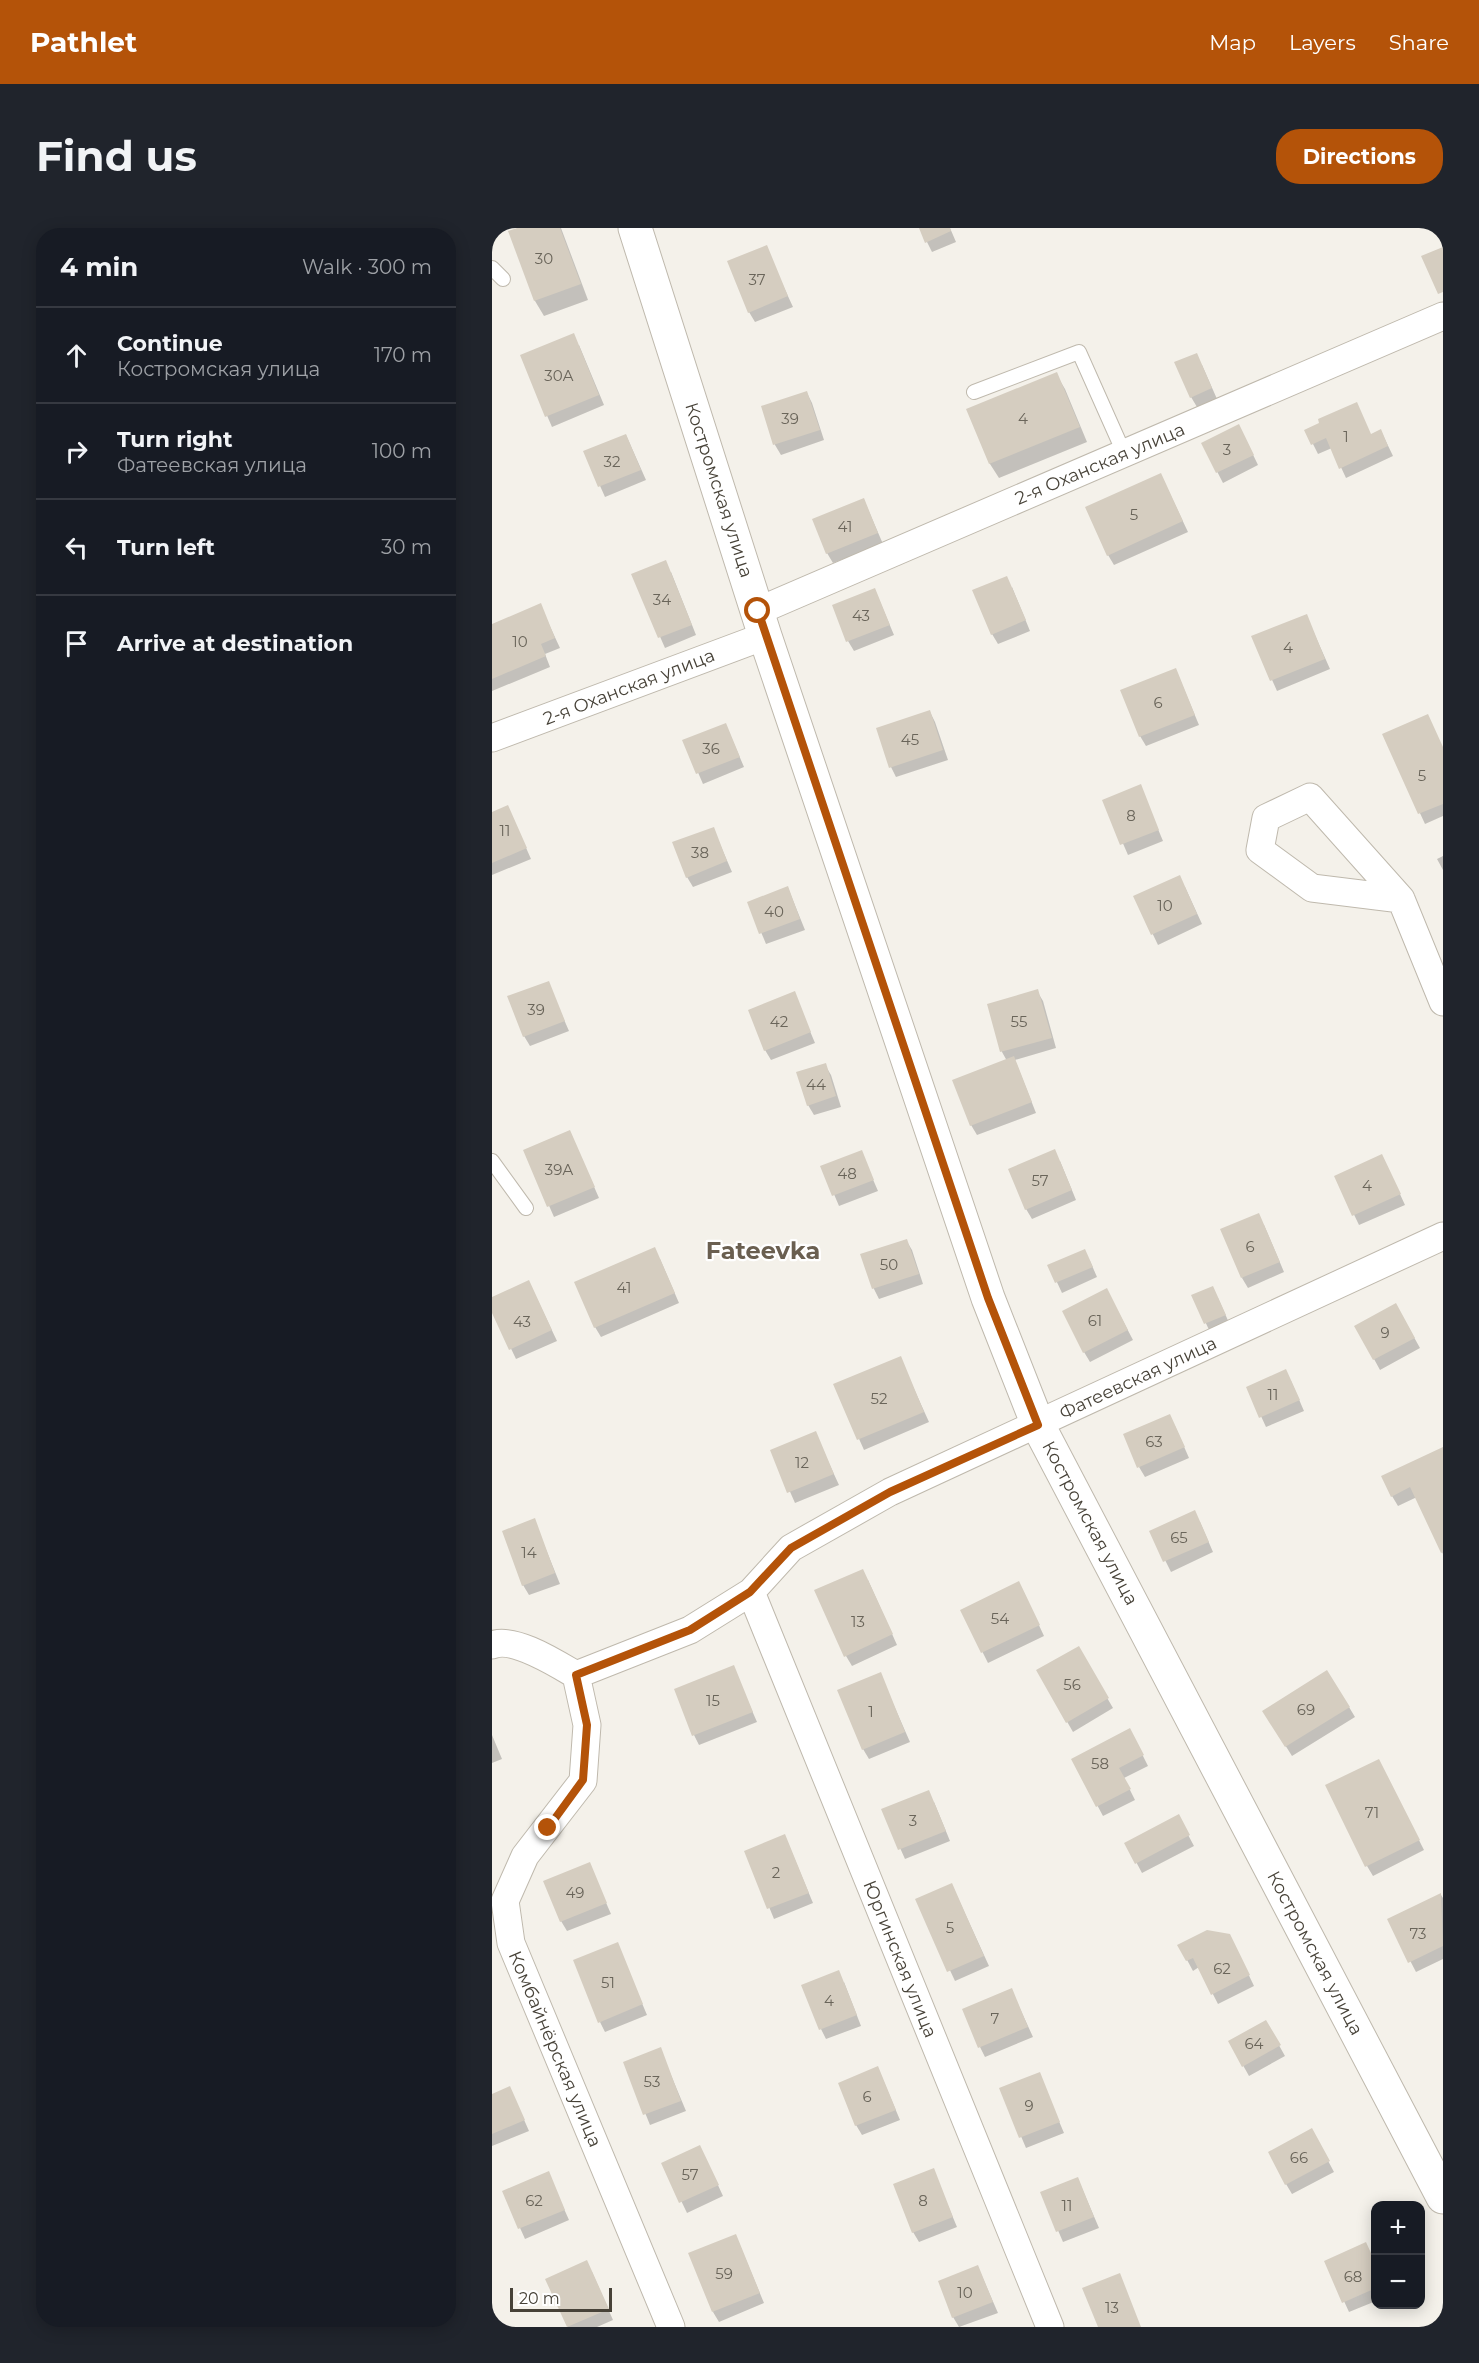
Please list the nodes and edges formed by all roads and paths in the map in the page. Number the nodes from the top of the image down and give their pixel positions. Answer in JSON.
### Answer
{"nodes":[{"id":1,"x":635,"y":228,"type":"edge"},
{"id":2,"x":492,"y":268,"type":"edge"},
{"id":3,"x":503,"y":279,"type":"dead end"},
{"id":4,"x":1443,"y":316,"type":"edge"},
{"id":5,"x":974,"y":392,"type":"dead end"},
{"id":6,"x":1124,"y":453,"type":"junction"},
{"id":7,"x":762,"y":623,"type":"junction"},
{"id":8,"x":492,"y":738,"type":"edge"},
{"id":9,"x":1401,"y":899,"type":"junction"},
{"id":10,"x":1443,"y":1002,"type":"edge"},
{"id":11,"x":492,"y":1161,"type":"edge"},
{"id":12,"x":526,"y":1208,"type":"dead end"},
{"id":13,"x":1443,"y":1236,"type":"edge"},
{"id":14,"x":1038,"y":1425,"type":"junction"},
{"id":15,"x":750,"y":1592,"type":"junction"},
{"id":16,"x":492,"y":1645,"type":"edge"},
{"id":17,"x":576,"y":1675,"type":"junction"},
{"id":18,"x":1443,"y":2197,"type":"edge"},
{"id":19,"x":671,"y":2327,"type":"edge"},
{"id":20,"x":1050,"y":2327,"type":"edge"}],
"edges":[{"from":1,"to":7,"type":"street","name":"Костромская улица"},
{"from":2,"to":3,"type":"lane"},
{"from":4,"to":6,"type":"street","name":"2-я Оханская улица"},
{"from":5,"to":6,"type":"lane"},
{"from":6,"to":7,"type":"street","name":"2-я Оханская улица"},
{"from":7,"to":8,"type":"street","name":"2-я Оханская улица"},
{"from":7,"to":14,"type":"street","name":"Костромская улица"},
{"from":9,"to":9,"type":"street"},
{"from":9,"to":10,"type":"street"},
{"from":11,"to":12,"type":"lane"},
{"from":13,"to":14,"type":"street","name":"Фатеевская улица"},
{"from":14,"to":15,"type":"street","name":"Фатеевская улица"},
{"from":14,"to":18,"type":"street","name":"Костромская улица"},
{"from":15,"to":17,"type":"street","name":"Фатеевская улица"},
{"from":15,"to":20,"type":"street","name":"Юргинская улица"},
{"from":16,"to":17,"type":"street"},
{"from":17,"to":19,"type":"street","name":"Комбайнёрская улица"}]}
